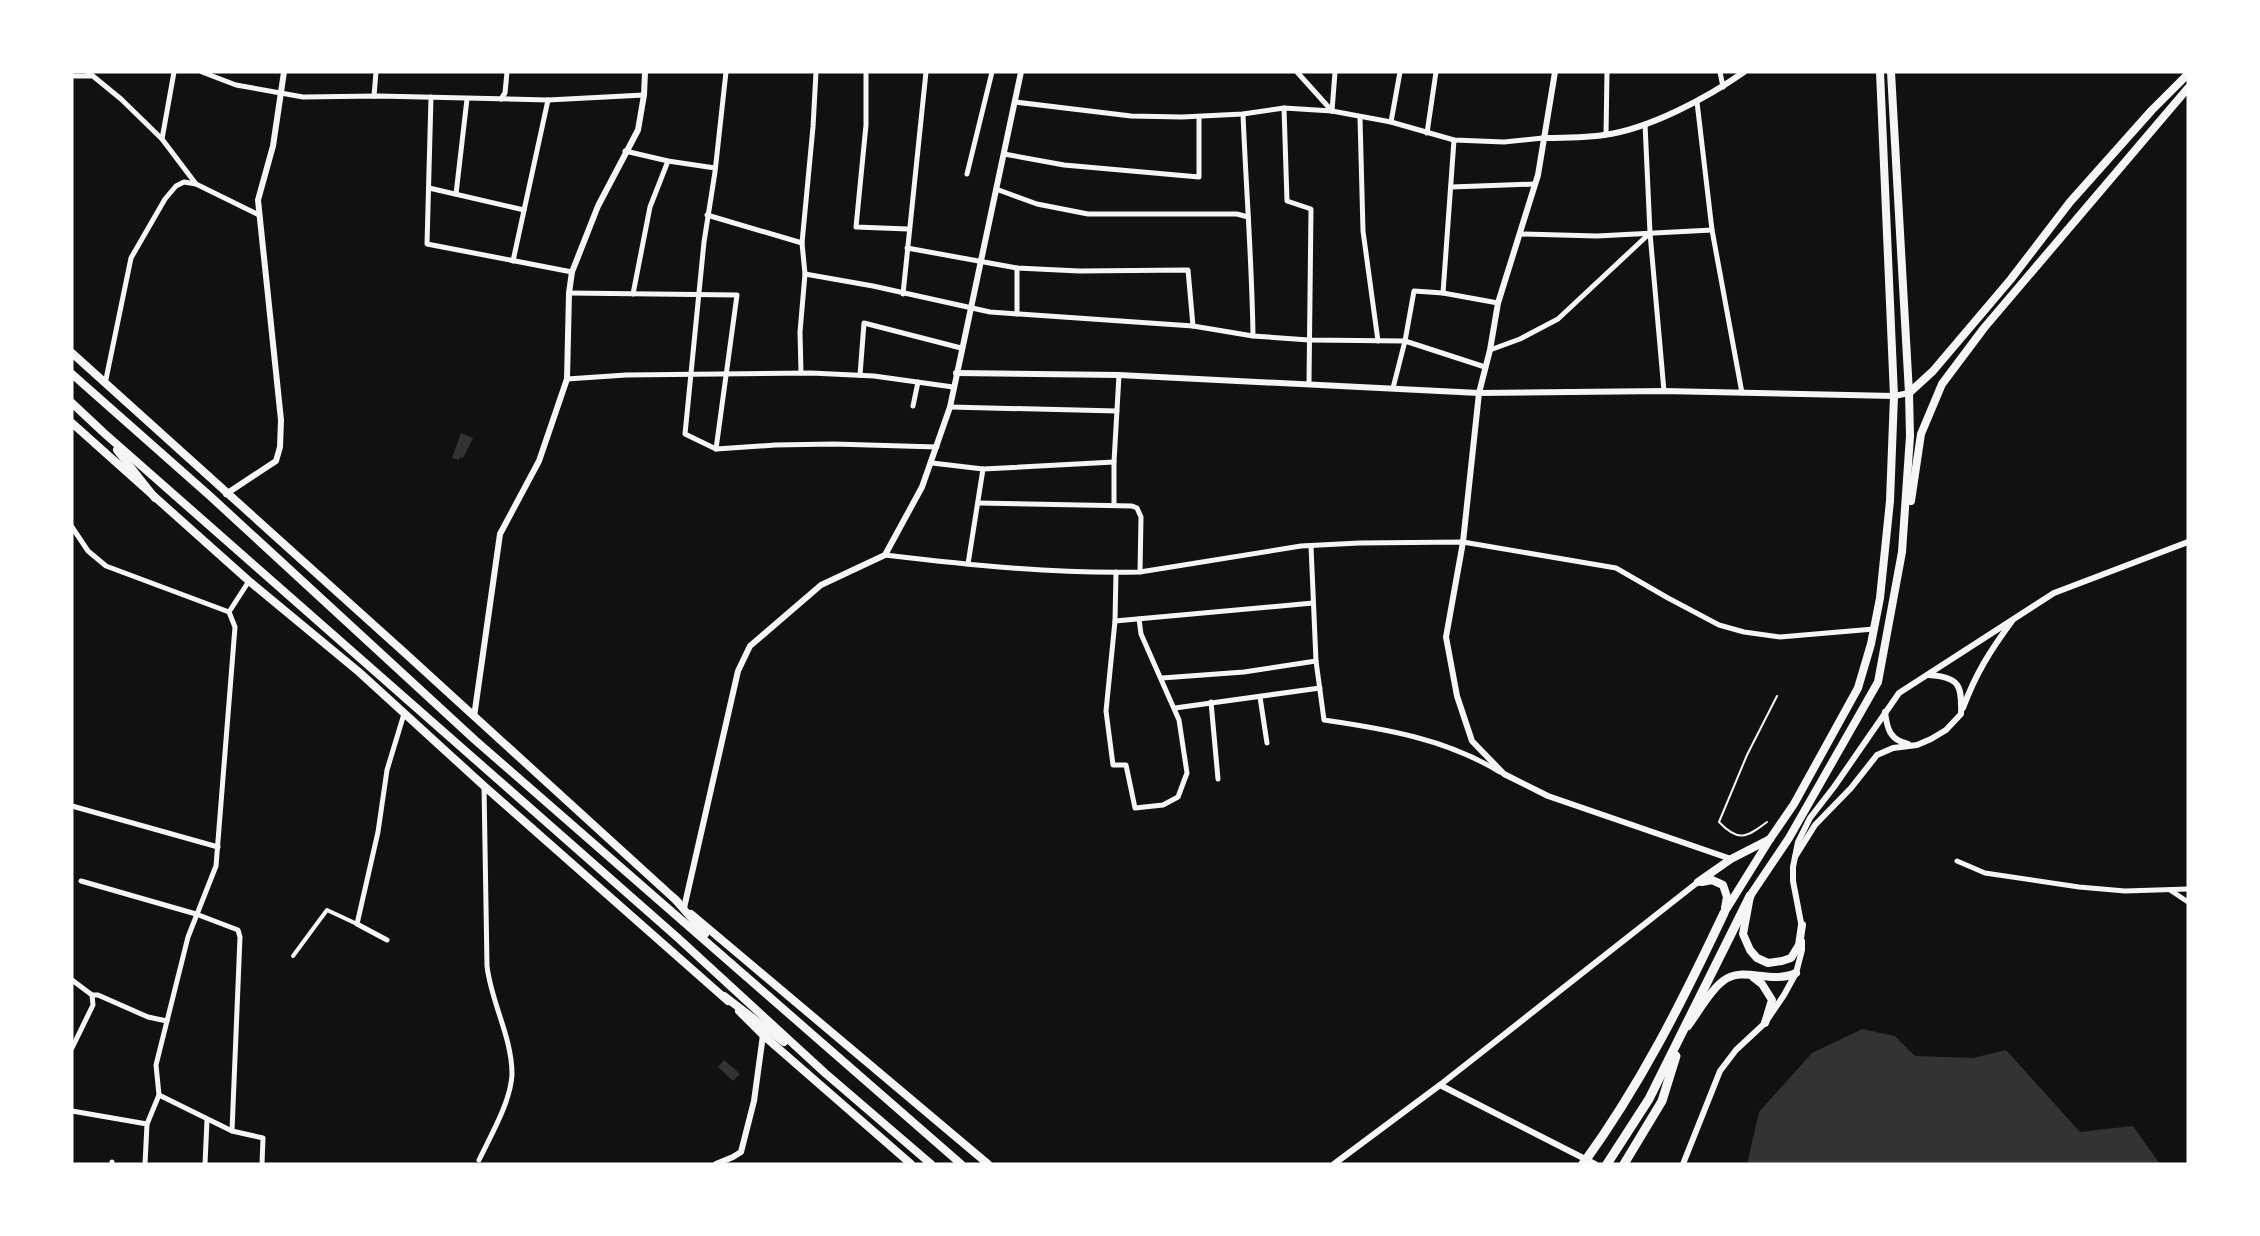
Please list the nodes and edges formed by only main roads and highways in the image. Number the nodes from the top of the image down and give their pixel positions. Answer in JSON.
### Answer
{"nodes":[{"id":1,"x":1881,"y":72,"type":"edge"},
{"id":2,"x":1891,"y":72,"type":"edge"},
{"id":3,"x":2188,"y":74,"type":"edge"},
{"id":4,"x":2188,"y":88,"type":"edge"},
{"id":5,"x":72,"y":354,"type":"edge"},
{"id":6,"x":1908,"y":364,"type":"junction"},
{"id":7,"x":1933,"y":371,"type":"junction"},
{"id":8,"x":72,"y":374,"type":"edge"},
{"id":9,"x":1909,"y":393,"type":"junction"},
{"id":10,"x":72,"y":403,"type":"edge"},
{"id":11,"x":72,"y":423,"type":"edge"},
{"id":12,"x":104,"y":433,"type":"junction"},
{"id":13,"x":155,"y":498,"type":"junction"},
{"id":14,"x":1902,"y":552,"type":"junction"},
{"id":15,"x":1770,"y":839,"type":"junction"},
{"id":16,"x":1750,"y":896,"type":"junction"},
{"id":17,"x":674,"y":898,"type":"junction"},
{"id":18,"x":1724,"y":914,"type":"junction"},
{"id":19,"x":1802,"y":925,"type":"road end"},
{"id":20,"x":724,"y":957,"type":"junction"},
{"id":21,"x":1796,"y":973,"type":"road end"},
{"id":22,"x":1750,"y":975,"type":"junction"},
{"id":23,"x":724,"y":996,"type":"junction"},
{"id":24,"x":1766,"y":1023,"type":"road end"},
{"id":25,"x":1682,"y":1034,"type":"junction"},
{"id":26,"x":825,"y":1072,"type":"junction"},
{"id":27,"x":946,"y":1151,"type":"junction"},
{"id":28,"x":1625,"y":1163,"type":"edge"},
{"id":29,"x":912,"y":1164,"type":"edge"},
{"id":30,"x":931,"y":1164,"type":"edge"},
{"id":31,"x":961,"y":1164,"type":"edge"},
{"id":32,"x":967,"y":1164,"type":"edge"},
{"id":33,"x":988,"y":1164,"type":"edge"},
{"id":34,"x":1583,"y":1164,"type":"edge"},
{"id":35,"x":1606,"y":1164,"type":"edge"}],
"edges":[{"from":1,"to":15,"type":"main road"},
{"from":2,"to":6,"type":"main road"},
{"from":3,"to":7,"type":"main road"},
{"from":4,"to":14,"type":"main road"},
{"from":5,"to":17,"type":"main road"},
{"from":6,"to":7,"type":"main road"},
{"from":6,"to":9,"type":"main road"},
{"from":7,"to":9,"type":"main road"},
{"from":8,"to":20,"type":"main road"},
{"from":9,"to":14,"type":"main road"},
{"from":10,"to":12,"type":"main road"},
{"from":11,"to":13,"type":"main road"},
{"from":12,"to":13,"type":"main road"},
{"from":12,"to":26,"type":"main road"},
{"from":13,"to":23,"type":"main road"},
{"from":14,"to":16,"type":"main road"},
{"from":15,"to":18,"type":"main road"},
{"from":15,"to":18,"type":"main road"},
{"from":16,"to":19,"type":"main road"},
{"from":16,"to":25,"type":"highway"},
{"from":17,"to":20,"type":"main road"},
{"from":17,"to":33,"type":"main road"},
{"from":18,"to":34,"type":"highway"},
{"from":20,"to":27,"type":"main road"},
{"from":21,"to":22,"type":"main road"},
{"from":22,"to":24,"type":"main road"},
{"from":22,"to":25,"type":"main road"},
{"from":23,"to":26,"type":"main road"},
{"from":23,"to":29,"type":"main road"},
{"from":25,"to":28,"type":"highway"},
{"from":25,"to":35,"type":"highway"},
{"from":26,"to":30,"type":"main road"},
{"from":27,"to":31,"type":"main road"},
{"from":27,"to":32,"type":"main road"}]}
